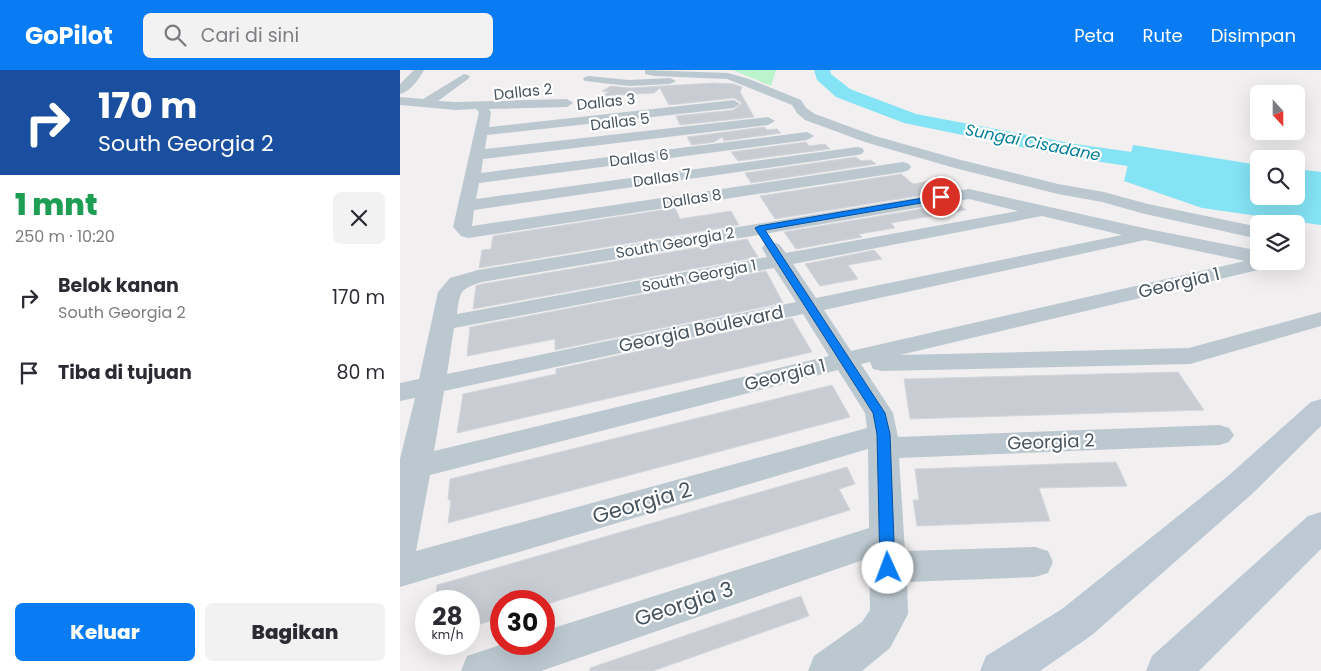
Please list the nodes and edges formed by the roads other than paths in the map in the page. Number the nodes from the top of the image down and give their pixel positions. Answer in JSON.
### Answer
{"nodes":[{"id":1,"x":419,"y":70,"type":"edge"},
{"id":2,"x":650,"y":70,"type":"edge"},
{"id":3,"x":464,"y":77,"type":"dead end"},
{"id":4,"x":589,"y":79,"type":"dead end"},
{"id":5,"x":746,"y":80,"type":"junction"},
{"id":6,"x":400,"y":90,"type":"edge"},
{"id":7,"x":400,"y":101,"type":"edge"},
{"id":8,"x":426,"y":103,"type":"junction"},
{"id":9,"x":734,"y":104,"type":"dead end"},
{"id":10,"x":482,"y":109,"type":"junction"},
{"id":11,"x":658,"y":112,"type":"junction"},
{"id":12,"x":768,"y":120,"type":"dead end"},
{"id":13,"x":481,"y":132,"type":"junction"},
{"id":14,"x":668,"y":132,"type":"junction"},
{"id":15,"x":807,"y":136,"type":"dead end"},
{"id":16,"x":856,"y":151,"type":"dead end"},
{"id":17,"x":678,"y":152,"type":"junction"},
{"id":18,"x":476,"y":155,"type":"junction"},
{"id":19,"x":903,"y":167,"type":"dead end"},
{"id":20,"x":690,"y":174,"type":"junction"},
{"id":21,"x":472,"y":179,"type":"junction"},
{"id":22,"x":701,"y":198,"type":"junction"},
{"id":23,"x":467,"y":206,"type":"junction"},
{"id":24,"x":1042,"y":212,"type":"junction"},
{"id":25,"x":759,"y":228,"type":"junction"},
{"id":26,"x":1250,"y":231,"type":"edge"},
{"id":27,"x":1148,"y":235,"type":"junction"},
{"id":28,"x":1250,"y":255,"type":"edge"},
{"id":29,"x":780,"y":260,"type":"junction"},
{"id":30,"x":1250,"y":266,"type":"edge"},
{"id":31,"x":809,"y":306,"type":"junction"},
{"id":32,"x":1321,"y":319,"type":"edge"},
{"id":33,"x":444,"y":323,"type":"junction"},
{"id":34,"x":846,"y":362,"type":"junction"},
{"id":35,"x":431,"y":386,"type":"junction"},
{"id":36,"x":400,"y":392,"type":"edge"},
{"id":37,"x":1321,"y":409,"type":"edge"},
{"id":38,"x":1219,"y":435,"type":"dead end"},
{"id":39,"x":883,"y":441,"type":"junction"},
{"id":40,"x":408,"y":469,"type":"edge"},
{"id":41,"x":1321,"y":526,"type":"edge"},
{"id":42,"x":400,"y":547,"type":"edge"},
{"id":43,"x":887,"y":552,"type":"junction"},
{"id":44,"x":1035,"y":562,"type":"dead end"},
{"id":45,"x":400,"y":571,"type":"edge"},
{"id":46,"x":482,"y":671,"type":"edge"},
{"id":47,"x":830,"y":671,"type":"edge"},
{"id":48,"x":1002,"y":671,"type":"edge"},
{"id":49,"x":1168,"y":671,"type":"edge"}],
"edges":[{"from":1,"to":6,"type":"street"},
{"from":2,"to":5,"type":"street"},
{"from":3,"to":8,"type":"street"},
{"from":4,"to":5,"type":"street"},
{"from":5,"to":26,"type":"street"},
{"from":7,"to":8,"type":"street"},
{"from":8,"to":10,"type":"street"},
{"from":9,"to":11,"type":"street","name":"Dallas 3"},
{"from":10,"to":10,"type":"street","name":"Dallas 2"},
{"from":10,"to":13,"type":"street"},
{"from":11,"to":13,"type":"street","name":"Dallas 3"},
{"from":11,"to":14,"type":"street"},
{"from":12,"to":14,"type":"street","name":"Dallas 5"},
{"from":13,"to":18,"type":"street"},
{"from":14,"to":17,"type":"street"},
{"from":14,"to":18,"type":"street","name":"Dallas 5"},
{"from":15,"to":17,"type":"street","name":"Dallas 6"},
{"from":16,"to":20,"type":"street","name":"Dallas 7"},
{"from":17,"to":20,"type":"street"},
{"from":17,"to":21,"type":"street","name":"Dallas 6"},
{"from":18,"to":21,"type":"street"},
{"from":19,"to":22,"type":"street","name":"Dallas 8"},
{"from":20,"to":22,"type":"street"},
{"from":20,"to":23,"type":"street","name":"Dallas 7"},
{"from":21,"to":23,"type":"street"},
{"from":22,"to":23,"type":"street","name":"Dallas 8"},
{"from":24,"to":25,"type":"street","name":"South Georgia 2"},
{"from":24,"to":27,"type":"street","name":"South Georgia 2"},
{"from":24,"to":29,"type":"street","name":"South Georgia 1"},
{"from":25,"to":29,"type":"street"},
{"from":25,"to":33,"type":"street","name":"South Georgia 2"},
{"from":27,"to":28,"type":"street","name":"South Georgia 2"},
{"from":27,"to":31,"type":"street","name":"Georgia Boulevard"},
{"from":29,"to":31,"type":"street"},
{"from":29,"to":33,"type":"street","name":"South Georgia 1"},
{"from":30,"to":34,"type":"street","name":"Georgia 1"},
{"from":31,"to":34,"type":"street"},
{"from":31,"to":35,"type":"street","name":"Georgia Boulevard"},
{"from":32,"to":34,"type":"street","name":"Georgia 1"},
{"from":33,"to":35,"type":"street","name":"South Georgia 2"},
{"from":34,"to":39,"type":"street"},
{"from":34,"to":40,"type":"street","name":"Georgia 1"},
{"from":35,"to":36,"type":"street","name":"Georgia Boulevard"},
{"from":35,"to":40,"type":"street","name":"South Georgia 2"},
{"from":37,"to":48,"type":"main road"},
{"from":38,"to":39,"type":"street","name":"Georgia 2"},
{"from":39,"to":43,"type":"street"},
{"from":39,"to":45,"type":"street","name":"Georgia 2"},
{"from":40,"to":42,"type":"street","name":"South Georgia 2"},
{"from":41,"to":49,"type":"main road"},
{"from":43,"to":44,"type":"street","name":"Georgia 3"},
{"from":43,"to":46,"type":"street","name":"Georgia 3"},
{"from":43,"to":47,"type":"street"}]}
